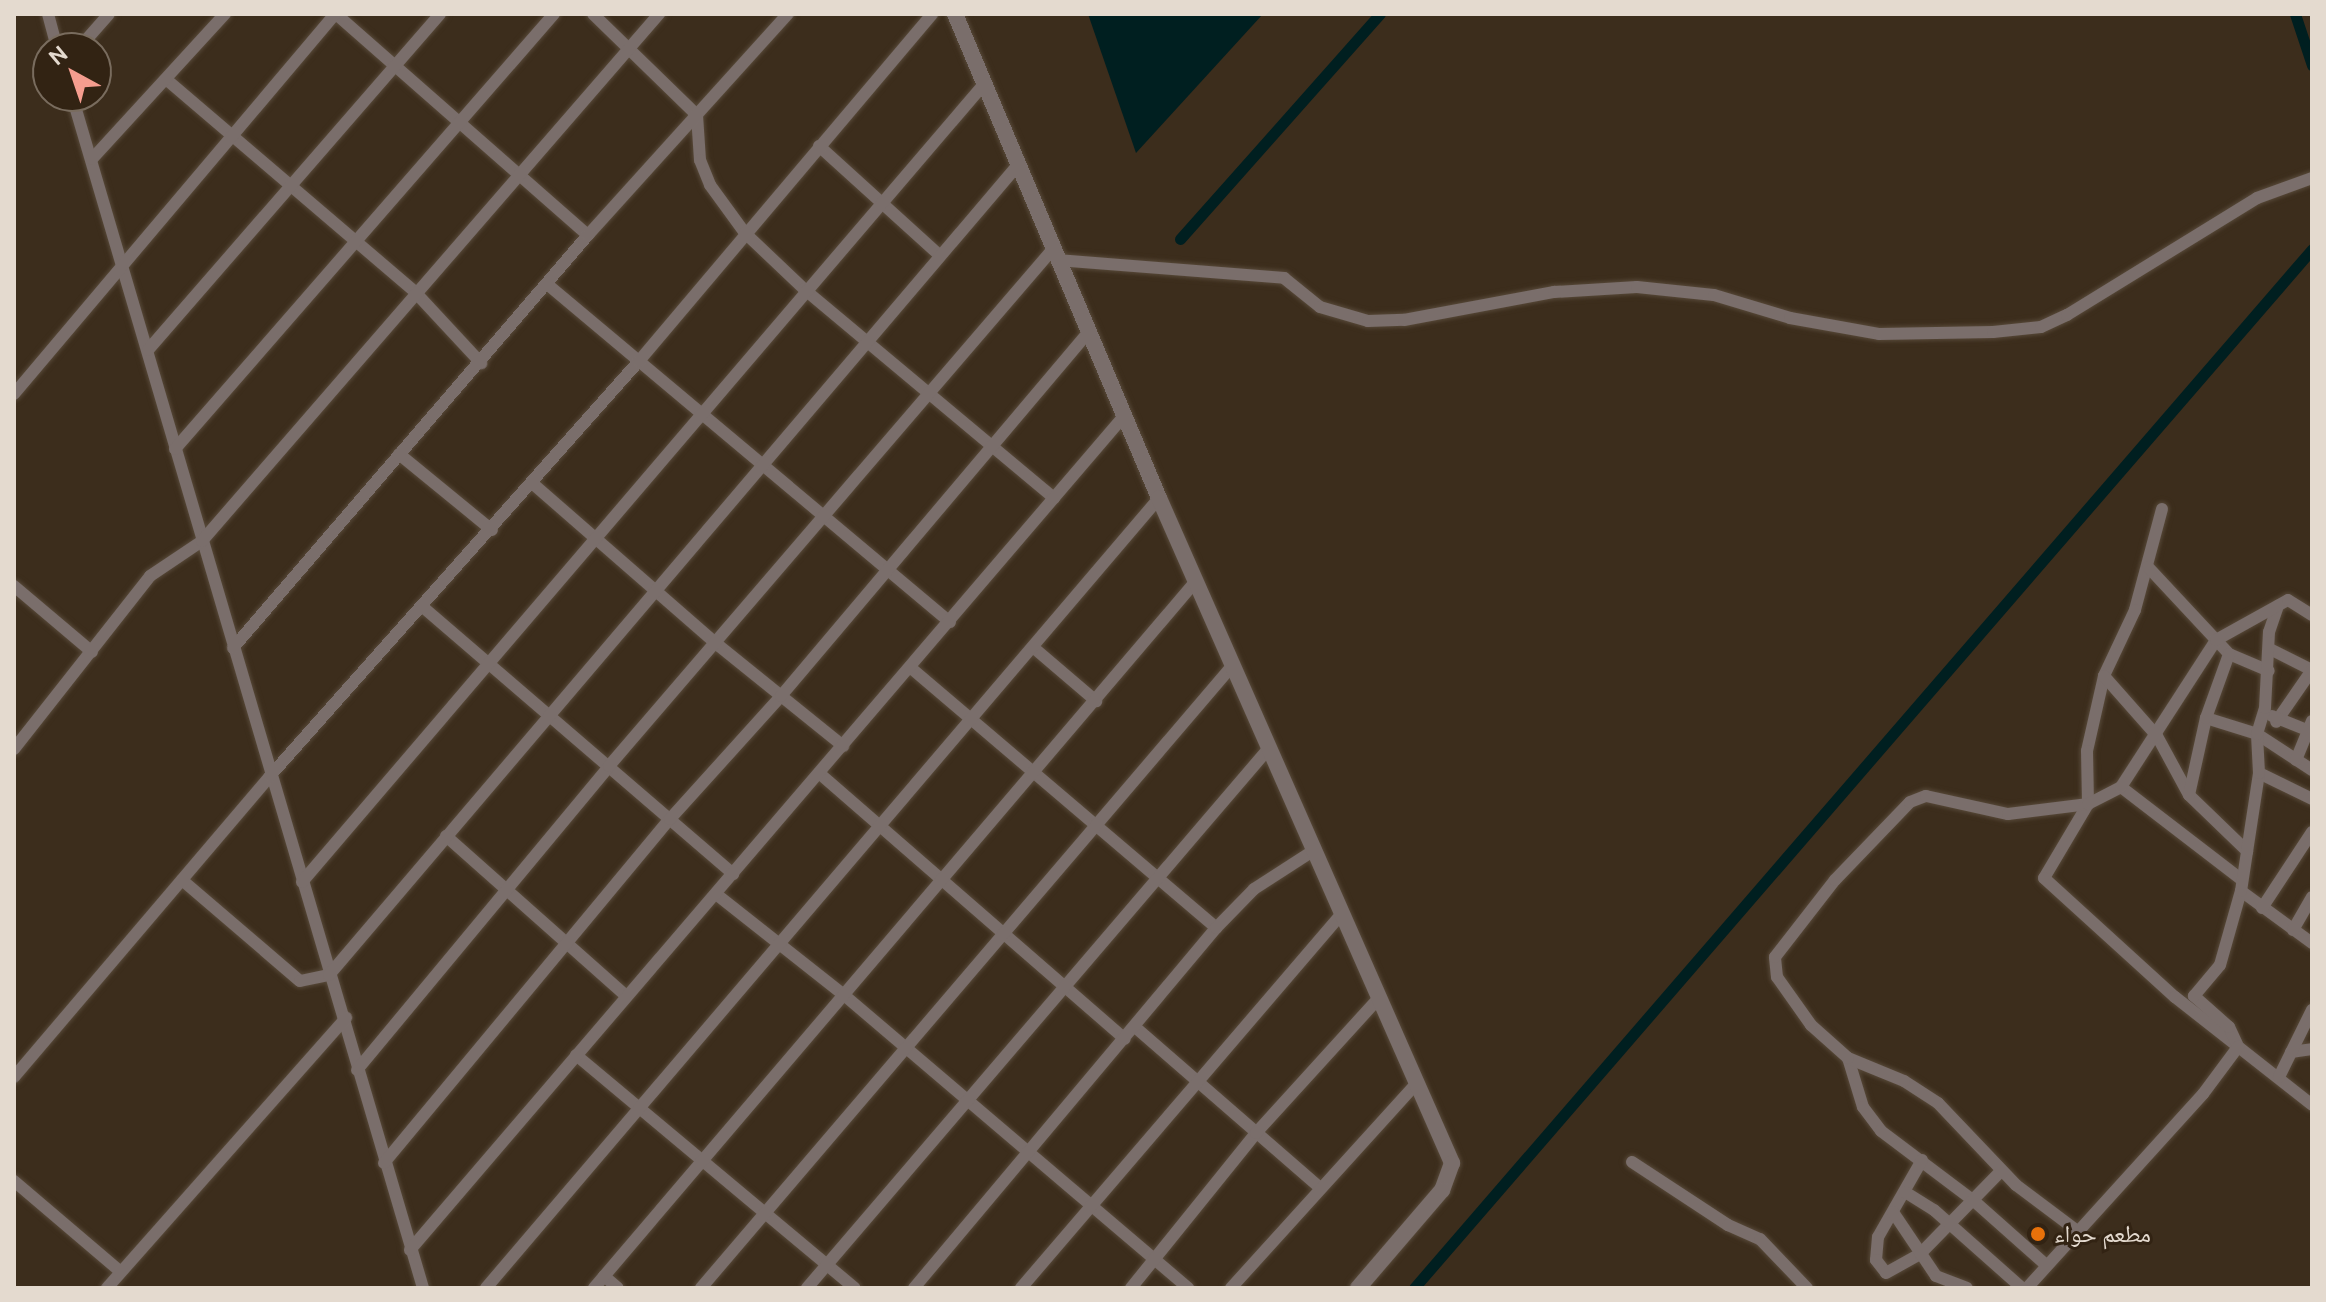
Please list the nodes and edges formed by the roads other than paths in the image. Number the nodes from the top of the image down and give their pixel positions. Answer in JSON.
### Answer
{"nodes":[{"id":1,"x":109,"y":14,"type":"edge"},
{"id":2,"x":225,"y":14,"type":"edge"},
{"id":3,"x":336,"y":14,"type":"edge"},
{"id":4,"x":440,"y":14,"type":"edge"},
{"id":5,"x":554,"y":14,"type":"edge"},
{"id":6,"x":593,"y":14,"type":"edge"},
{"id":7,"x":659,"y":14,"type":"edge"},
{"id":8,"x":788,"y":14,"type":"edge"},
{"id":9,"x":932,"y":14,"type":"edge"},
{"id":10,"x":955,"y":14,"type":"edge"},
{"id":11,"x":93,"y":32,"type":"edge"},
{"id":12,"x":631,"y":47,"type":"junction"},
{"id":13,"x":396,"y":64,"type":"junction"},
{"id":14,"x":167,"y":80,"type":"junction"},
{"id":15,"x":984,"y":84,"type":"junction"},
{"id":16,"x":77,"y":112,"type":"edge"},
{"id":17,"x":697,"y":115,"type":"junction"},
{"id":18,"x":460,"y":121,"type":"junction"},
{"id":19,"x":232,"y":136,"type":"junction"},
{"id":20,"x":819,"y":146,"type":"junction"},
{"id":21,"x":92,"y":159,"type":"junction"},
{"id":22,"x":1017,"y":166,"type":"junction"},
{"id":23,"x":521,"y":175,"type":"junction"},
{"id":24,"x":2312,"y":178,"type":"edge"},
{"id":25,"x":291,"y":188,"type":"junction"},
{"id":26,"x":882,"y":200,"type":"junction"},
{"id":27,"x":745,"y":233,"type":"junction"},
{"id":28,"x":588,"y":235,"type":"junction"},
{"id":29,"x":354,"y":241,"type":"junction"},
{"id":30,"x":938,"y":254,"type":"junction"},
{"id":31,"x":1054,"y":255,"type":"junction"},
{"id":32,"x":121,"y":263,"type":"junction"},
{"id":33,"x":547,"y":284,"type":"junction"},
{"id":34,"x":804,"y":289,"type":"junction"},
{"id":35,"x":416,"y":293,"type":"junction"},
{"id":36,"x":1088,"y":333,"type":"junction"},
{"id":37,"x":867,"y":340,"type":"junction"},
{"id":38,"x":148,"y":350,"type":"junction"},
{"id":39,"x":639,"y":361,"type":"junction"},
{"id":40,"x":481,"y":363,"type":"junction"},
{"id":41,"x":14,"y":394,"type":"edge"},
{"id":42,"x":929,"y":395,"type":"junction"},
{"id":43,"x":702,"y":410,"type":"junction"},
{"id":44,"x":1125,"y":415,"type":"junction"},
{"id":45,"x":992,"y":445,"type":"junction"},
{"id":46,"x":175,"y":449,"type":"junction"},
{"id":47,"x":399,"y":454,"type":"junction"},
{"id":48,"x":766,"y":465,"type":"junction"},
{"id":49,"x":532,"y":483,"type":"junction"},
{"id":50,"x":1054,"y":498,"type":"junction"},
{"id":51,"x":1159,"y":498,"type":"junction"},
{"id":52,"x":2162,"y":509,"type":"dead end"},
{"id":53,"x":826,"y":519,"type":"junction"},
{"id":54,"x":492,"y":530,"type":"junction"},
{"id":55,"x":594,"y":535,"type":"junction"},
{"id":56,"x":202,"y":541,"type":"junction"},
{"id":57,"x":2148,"y":567,"type":"junction"},
{"id":58,"x":887,"y":569,"type":"junction"},
{"id":59,"x":1195,"y":582,"type":"junction"},
{"id":60,"x":14,"y":586,"type":"edge"},
{"id":61,"x":659,"y":591,"type":"junction"},
{"id":62,"x":2279,"y":604,"type":"junction"},
{"id":63,"x":424,"y":608,"type":"junction"},
{"id":64,"x":2312,"y":615,"type":"edge"},
{"id":65,"x":950,"y":622,"type":"junction"},
{"id":66,"x":2216,"y":640,"type":"junction"},
{"id":67,"x":718,"y":645,"type":"junction"},
{"id":68,"x":233,"y":648,"type":"junction"},
{"id":69,"x":1034,"y":648,"type":"junction"},
{"id":70,"x":2270,"y":649,"type":"junction"},
{"id":71,"x":92,"y":652,"type":"junction"},
{"id":72,"x":2229,"y":654,"type":"junction"},
{"id":73,"x":487,"y":663,"type":"junction"},
{"id":74,"x":1232,"y":666,"type":"junction"},
{"id":75,"x":911,"y":668,"type":"junction"},
{"id":76,"x":2269,"y":671,"type":"junction"},
{"id":77,"x":2104,"y":676,"type":"junction"},
{"id":78,"x":781,"y":696,"type":"junction"},
{"id":79,"x":1096,"y":701,"type":"junction"},
{"id":80,"x":2265,"y":708,"type":"junction"},
{"id":81,"x":546,"y":715,"type":"junction"},
{"id":82,"x":2206,"y":718,"type":"junction"},
{"id":83,"x":972,"y":720,"type":"junction"},
{"id":84,"x":2276,"y":722,"type":"junction"},
{"id":85,"x":2311,"y":728,"type":"edge"},
{"id":86,"x":19,"y":733,"type":"edge"},
{"id":87,"x":2257,"y":734,"type":"junction"},
{"id":88,"x":2157,"y":736,"type":"junction"},
{"id":89,"x":843,"y":746,"type":"junction"},
{"id":90,"x":1269,"y":748,"type":"junction"},
{"id":91,"x":14,"y":749,"type":"edge"},
{"id":92,"x":2296,"y":760,"type":"junction"},
{"id":93,"x":609,"y":766,"type":"junction"},
{"id":94,"x":2312,"y":770,"type":"edge"},
{"id":95,"x":819,"y":773,"type":"junction"},
{"id":96,"x":2259,"y":773,"type":"junction"},
{"id":97,"x":1033,"y":774,"type":"junction"},
{"id":98,"x":270,"y":776,"type":"junction"},
{"id":99,"x":2121,"y":787,"type":"junction"},
{"id":100,"x":2189,"y":795,"type":"junction"},
{"id":101,"x":2312,"y":799,"type":"edge"},
{"id":102,"x":2088,"y":804,"type":"junction"},
{"id":103,"x":670,"y":819,"type":"junction"},
{"id":104,"x":1095,"y":825,"type":"junction"},
{"id":105,"x":881,"y":827,"type":"junction"},
{"id":106,"x":2312,"y":832,"type":"edge"},
{"id":107,"x":446,"y":836,"type":"junction"},
{"id":108,"x":1313,"y":851,"type":"junction"},
{"id":109,"x":2247,"y":851,"type":"junction"},
{"id":110,"x":733,"y":874,"type":"junction"},
{"id":111,"x":1155,"y":877,"type":"junction"},
{"id":112,"x":182,"y":880,"type":"junction"},
{"id":113,"x":942,"y":880,"type":"junction"},
{"id":114,"x":302,"y":882,"type":"junction"},
{"id":115,"x":2241,"y":885,"type":"junction"},
{"id":116,"x":504,"y":891,"type":"junction"},
{"id":117,"x":716,"y":894,"type":"junction"},
{"id":118,"x":2312,"y":897,"type":"edge"},
{"id":119,"x":2262,"y":908,"type":"junction"},
{"id":120,"x":1342,"y":914,"type":"junction"},
{"id":121,"x":1216,"y":928,"type":"junction"},
{"id":122,"x":2293,"y":930,"type":"junction"},
{"id":123,"x":1005,"y":935,"type":"junction"},
{"id":124,"x":2312,"y":943,"type":"edge"},
{"id":125,"x":779,"y":945,"type":"junction"},
{"id":126,"x":566,"y":947,"type":"junction"},
{"id":127,"x":329,"y":975,"type":"junction"},
{"id":128,"x":1066,"y":986,"type":"junction"},
{"id":129,"x":844,"y":995,"type":"junction"},
{"id":130,"x":626,"y":996,"type":"junction"},
{"id":131,"x":1379,"y":998,"type":"junction"},
{"id":132,"x":2312,"y":1010,"type":"edge"},
{"id":133,"x":346,"y":1018,"type":"junction"},
{"id":134,"x":1135,"y":1027,"type":"junction"},
{"id":135,"x":1125,"y":1039,"type":"junction"},
{"id":136,"x":2238,"y":1047,"type":"junction"},
{"id":137,"x":905,"y":1049,"type":"junction"},
{"id":138,"x":2312,"y":1049,"type":"edge"},
{"id":139,"x":2291,"y":1052,"type":"junction"},
{"id":140,"x":576,"y":1055,"type":"junction"},
{"id":141,"x":1848,"y":1058,"type":"junction"},
{"id":142,"x":357,"y":1070,"type":"junction"},
{"id":143,"x":14,"y":1077,"type":"edge"},
{"id":144,"x":2279,"y":1077,"type":"junction"},
{"id":145,"x":1196,"y":1083,"type":"junction"},
{"id":146,"x":1417,"y":1083,"type":"junction"},
{"id":147,"x":967,"y":1103,"type":"junction"},
{"id":148,"x":2312,"y":1105,"type":"edge"},
{"id":149,"x":639,"y":1108,"type":"junction"},
{"id":150,"x":1256,"y":1133,"type":"junction"},
{"id":151,"x":1029,"y":1153,"type":"junction"},
{"id":152,"x":702,"y":1159,"type":"junction"},
{"id":153,"x":1922,"y":1160,"type":"junction"},
{"id":154,"x":1632,"y":1162,"type":"dead end"},
{"id":155,"x":384,"y":1163,"type":"junction"},
{"id":156,"x":2001,"y":1171,"type":"junction"},
{"id":157,"x":14,"y":1181,"type":"edge"},
{"id":158,"x":1319,"y":1187,"type":"junction"},
{"id":159,"x":1905,"y":1192,"type":"junction"},
{"id":160,"x":1974,"y":1201,"type":"junction"},
{"id":161,"x":1093,"y":1206,"type":"junction"},
{"id":162,"x":763,"y":1210,"type":"junction"},
{"id":163,"x":1893,"y":1212,"type":"junction"},
{"id":164,"x":1948,"y":1224,"type":"junction"},
{"id":165,"x":2076,"y":1230,"type":"junction"},
{"id":166,"x":410,"y":1250,"type":"junction"},
{"id":167,"x":1920,"y":1254,"type":"junction"},
{"id":168,"x":1156,"y":1260,"type":"junction"},
{"id":169,"x":827,"y":1264,"type":"junction"},
{"id":170,"x":2046,"y":1265,"type":"junction"},
{"id":171,"x":121,"y":1272,"type":"junction"},
{"id":172,"x":604,"y":1276,"type":"junction"},
{"id":173,"x":421,"y":1282,"type":"edge"},
{"id":174,"x":107,"y":1288,"type":"edge"},
{"id":175,"x":409,"y":1288,"type":"edge"},
{"id":176,"x":486,"y":1288,"type":"edge"},
{"id":177,"x":594,"y":1288,"type":"edge"},
{"id":178,"x":618,"y":1288,"type":"edge"},
{"id":179,"x":701,"y":1288,"type":"edge"},
{"id":180,"x":807,"y":1288,"type":"edge"},
{"id":181,"x":855,"y":1288,"type":"edge"},
{"id":182,"x":914,"y":1288,"type":"edge"},
{"id":183,"x":1021,"y":1288,"type":"edge"},
{"id":184,"x":1131,"y":1288,"type":"edge"},
{"id":185,"x":1188,"y":1288,"type":"edge"},
{"id":186,"x":1231,"y":1288,"type":"edge"},
{"id":187,"x":1358,"y":1288,"type":"edge"},
{"id":188,"x":1807,"y":1288,"type":"edge"},
{"id":189,"x":1967,"y":1288,"type":"edge"},
{"id":190,"x":2024,"y":1288,"type":"edge"}],
"edges":[{"from":1,"to":11,"type":"street"},
{"from":2,"to":14,"type":"street"},
{"from":3,"to":13,"type":"street"},
{"from":3,"to":19,"type":"street"},
{"from":4,"to":13,"type":"street"},
{"from":5,"to":18,"type":"street"},
{"from":6,"to":12,"type":"street"},
{"from":7,"to":12,"type":"street"},
{"from":8,"to":17,"type":"street"},
{"from":9,"to":20,"type":"street"},
{"from":10,"to":15,"type":"street"},
{"from":12,"to":17,"type":"street"},
{"from":12,"to":23,"type":"street"},
{"from":13,"to":18,"type":"street"},
{"from":13,"to":25,"type":"street"},
{"from":14,"to":19,"type":"street"},
{"from":14,"to":21,"type":"street"},
{"from":15,"to":22,"type":"street"},
{"from":15,"to":26,"type":"street"},
{"from":16,"to":21,"type":"street"},
{"from":17,"to":27,"type":"street"},
{"from":17,"to":28,"type":"street"},
{"from":18,"to":23,"type":"street"},
{"from":18,"to":29,"type":"street"},
{"from":19,"to":25,"type":"street"},
{"from":19,"to":32,"type":"street"},
{"from":20,"to":26,"type":"street"},
{"from":20,"to":27,"type":"street"},
{"from":21,"to":32,"type":"street"},
{"from":22,"to":30,"type":"street"},
{"from":22,"to":31,"type":"street"},
{"from":23,"to":28,"type":"street"},
{"from":23,"to":35,"type":"street"},
{"from":24,"to":31,"type":"street"},
{"from":25,"to":29,"type":"street"},
{"from":25,"to":38,"type":"street"},
{"from":26,"to":30,"type":"street"},
{"from":26,"to":34,"type":"street"},
{"from":27,"to":34,"type":"street"},
{"from":27,"to":39,"type":"street"},
{"from":28,"to":33,"type":"street"},
{"from":29,"to":35,"type":"street"},
{"from":29,"to":46,"type":"street"},
{"from":30,"to":37,"type":"street"},
{"from":31,"to":36,"type":"street"},
{"from":31,"to":42,"type":"street"},
{"from":32,"to":38,"type":"street"},
{"from":32,"to":41,"type":"street"},
{"from":33,"to":39,"type":"street"},
{"from":33,"to":40,"type":"street"},
{"from":34,"to":37,"type":"street"},
{"from":34,"to":43,"type":"street"},
{"from":35,"to":40,"type":"street"},
{"from":35,"to":56,"type":"street"},
{"from":36,"to":44,"type":"street"},
{"from":36,"to":45,"type":"street"},
{"from":37,"to":42,"type":"street"},
{"from":37,"to":48,"type":"street"},
{"from":38,"to":46,"type":"street"},
{"from":39,"to":43,"type":"street"},
{"from":39,"to":49,"type":"street"},
{"from":40,"to":47,"type":"street"},
{"from":42,"to":45,"type":"street"},
{"from":42,"to":53,"type":"street"},
{"from":43,"to":48,"type":"street"},
{"from":43,"to":55,"type":"street"},
{"from":44,"to":50,"type":"street"},
{"from":44,"to":51,"type":"street"},
{"from":45,"to":50,"type":"street"},
{"from":45,"to":58,"type":"street"},
{"from":46,"to":56,"type":"street"},
{"from":47,"to":54,"type":"street"},
{"from":47,"to":68,"type":"street"},
{"from":48,"to":53,"type":"street"},
{"from":48,"to":61,"type":"street"},
{"from":49,"to":54,"type":"street"},
{"from":49,"to":55,"type":"street"},
{"from":50,"to":65,"type":"street"},
{"from":51,"to":59,"type":"street"},
{"from":51,"to":69,"type":"street"},
{"from":52,"to":57,"type":"street"},
{"from":53,"to":58,"type":"street"},
{"from":53,"to":67,"type":"street"},
{"from":54,"to":63,"type":"street"},
{"from":55,"to":61,"type":"street"},
{"from":55,"to":73,"type":"street"},
{"from":56,"to":68,"type":"street"},
{"from":56,"to":71,"type":"street"},
{"from":57,"to":66,"type":"street"},
{"from":57,"to":77,"type":"street"},
{"from":58,"to":65,"type":"street"},
{"from":58,"to":78,"type":"street"},
{"from":59,"to":74,"type":"street"},
{"from":59,"to":79,"type":"street"},
{"from":60,"to":71,"type":"street"},
{"from":61,"to":67,"type":"street"},
{"from":61,"to":81,"type":"street"},
{"from":62,"to":64,"type":"street"},
{"from":62,"to":66,"type":"street"},
{"from":62,"to":70,"type":"street"},
{"from":63,"to":73,"type":"street"},
{"from":63,"to":98,"type":"street"},
{"from":65,"to":75,"type":"street"},
{"from":66,"to":72,"type":"street"},
{"from":66,"to":88,"type":"street"},
{"from":67,"to":78,"type":"street"},
{"from":67,"to":93,"type":"street"},
{"from":68,"to":98,"type":"street"},
{"from":69,"to":79,"type":"street"},
{"from":69,"to":83,"type":"street"},
{"from":70,"to":76,"type":"street"},
{"from":70,"to":84,"type":"street"},
{"from":71,"to":86,"type":"street"},
{"from":72,"to":76,"type":"street"},
{"from":72,"to":82,"type":"street"},
{"from":73,"to":81,"type":"street"},
{"from":73,"to":114,"type":"street"},
{"from":74,"to":90,"type":"street"},
{"from":74,"to":104,"type":"street"},
{"from":75,"to":83,"type":"street"},
{"from":75,"to":89,"type":"street"},
{"from":76,"to":80,"type":"street"},
{"from":77,"to":88,"type":"street"},
{"from":77,"to":102,"type":"street"},
{"from":78,"to":89,"type":"street"},
{"from":78,"to":103,"type":"street"},
{"from":79,"to":97,"type":"street"},
{"from":80,"to":84,"type":"street"},
{"from":80,"to":87,"type":"street"},
{"from":81,"to":93,"type":"street"},
{"from":81,"to":107,"type":"street"},
{"from":82,"to":87,"type":"street"},
{"from":82,"to":100,"type":"street"},
{"from":83,"to":97,"type":"street"},
{"from":83,"to":105,"type":"street"},
{"from":84,"to":85,"type":"street"},
{"from":85,"to":92,"type":"street"},
{"from":86,"to":91,"type":"street"},
{"from":87,"to":92,"type":"street"},
{"from":87,"to":96,"type":"street"},
{"from":88,"to":99,"type":"street"},
{"from":88,"to":100,"type":"street"},
{"from":89,"to":95,"type":"street"},
{"from":90,"to":108,"type":"street"},
{"from":90,"to":111,"type":"street"},
{"from":92,"to":94,"type":"street"},
{"from":93,"to":103,"type":"street"},
{"from":93,"to":116,"type":"street"},
{"from":95,"to":105,"type":"street"},
{"from":95,"to":110,"type":"street"},
{"from":96,"to":101,"type":"street"},
{"from":96,"to":109,"type":"street"},
{"from":97,"to":104,"type":"street"},
{"from":97,"to":113,"type":"street"},
{"from":98,"to":112,"type":"street"},
{"from":98,"to":114,"type":"street"},
{"from":99,"to":102,"type":"street"},
{"from":99,"to":115,"type":"street"},
{"from":100,"to":109,"type":"street"},
{"from":102,"to":136,"type":"street"},
{"from":102,"to":141,"type":"street"},
{"from":103,"to":110,"type":"street"},
{"from":103,"to":126,"type":"street"},
{"from":104,"to":111,"type":"street"},
{"from":104,"to":123,"type":"street"},
{"from":105,"to":113,"type":"street"},
{"from":105,"to":125,"type":"street"},
{"from":106,"to":119,"type":"street"},
{"from":107,"to":116,"type":"street"},
{"from":107,"to":127,"type":"street"},
{"from":108,"to":120,"type":"street"},
{"from":108,"to":121,"type":"street"},
{"from":109,"to":115,"type":"street"},
{"from":110,"to":117,"type":"street"},
{"from":111,"to":121,"type":"street"},
{"from":111,"to":128,"type":"street"},
{"from":112,"to":127,"type":"street"},
{"from":112,"to":143,"type":"street"},
{"from":113,"to":123,"type":"street"},
{"from":113,"to":129,"type":"street"},
{"from":114,"to":127,"type":"street"},
{"from":115,"to":119,"type":"street"},
{"from":115,"to":136,"type":"street"},
{"from":116,"to":126,"type":"street"},
{"from":116,"to":142,"type":"street"},
{"from":117,"to":125,"type":"street"},
{"from":117,"to":130,"type":"street"},
{"from":118,"to":122,"type":"street"},
{"from":119,"to":122,"type":"street"},
{"from":120,"to":131,"type":"street"},
{"from":120,"to":145,"type":"street"},
{"from":121,"to":134,"type":"street"},
{"from":122,"to":124,"type":"street"},
{"from":123,"to":128,"type":"street"},
{"from":123,"to":137,"type":"street"},
{"from":125,"to":129,"type":"street"},
{"from":125,"to":149,"type":"street"},
{"from":126,"to":130,"type":"street"},
{"from":126,"to":155,"type":"street"},
{"from":127,"to":133,"type":"street"},
{"from":128,"to":135,"type":"street"},
{"from":128,"to":147,"type":"street"},
{"from":129,"to":137,"type":"street"},
{"from":129,"to":152,"type":"street"},
{"from":130,"to":140,"type":"street"},
{"from":131,"to":146,"type":"street"},
{"from":131,"to":150,"type":"street"},
{"from":132,"to":139,"type":"street"},
{"from":133,"to":142,"type":"street"},
{"from":133,"to":171,"type":"street"},
{"from":134,"to":135,"type":"street"},
{"from":134,"to":145,"type":"street"},
{"from":135,"to":151,"type":"street"},
{"from":136,"to":144,"type":"street"},
{"from":136,"to":165,"type":"street"},
{"from":137,"to":147,"type":"street"},
{"from":137,"to":162,"type":"street"},
{"from":138,"to":139,"type":"street"},
{"from":139,"to":144,"type":"street"},
{"from":140,"to":149,"type":"street"},
{"from":140,"to":166,"type":"street"},
{"from":141,"to":153,"type":"street"},
{"from":141,"to":156,"type":"street"},
{"from":142,"to":155,"type":"street"},
{"from":144,"to":148,"type":"street"},
{"from":145,"to":150,"type":"street"},
{"from":145,"to":161,"type":"street"},
{"from":146,"to":158,"type":"street"},
{"from":146,"to":187,"type":"street"},
{"from":147,"to":151,"type":"street"},
{"from":147,"to":169,"type":"street"},
{"from":149,"to":152,"type":"street"},
{"from":149,"to":176,"type":"street"},
{"from":150,"to":158,"type":"street"},
{"from":150,"to":168,"type":"street"},
{"from":151,"to":161,"type":"street"},
{"from":151,"to":182,"type":"street"},
{"from":152,"to":162,"type":"street"},
{"from":152,"to":172,"type":"street"},
{"from":153,"to":159,"type":"street"},
{"from":153,"to":160,"type":"street"},
{"from":154,"to":188,"type":"street"},
{"from":155,"to":166,"type":"street"},
{"from":156,"to":160,"type":"street"},
{"from":156,"to":165,"type":"street"},
{"from":157,"to":171,"type":"street"},
{"from":158,"to":186,"type":"street"},
{"from":159,"to":163,"type":"street"},
{"from":159,"to":164,"type":"street"},
{"from":160,"to":164,"type":"street"},
{"from":160,"to":170,"type":"street"},
{"from":161,"to":168,"type":"street"},
{"from":161,"to":183,"type":"street"},
{"from":162,"to":169,"type":"street"},
{"from":162,"to":179,"type":"street"},
{"from":163,"to":167,"type":"street"},
{"from":163,"to":167,"type":"street"},
{"from":164,"to":167,"type":"street"},
{"from":164,"to":190,"type":"street"},
{"from":165,"to":170,"type":"street"},
{"from":166,"to":173,"type":"street"},
{"from":167,"to":189,"type":"street"},
{"from":168,"to":184,"type":"street"},
{"from":168,"to":185,"type":"street"},
{"from":169,"to":180,"type":"street"},
{"from":169,"to":181,"type":"street"},
{"from":170,"to":190,"type":"street"},
{"from":171,"to":174,"type":"street"},
{"from":172,"to":177,"type":"street"},
{"from":172,"to":178,"type":"street"},
{"from":173,"to":175,"type":"street"}]}
